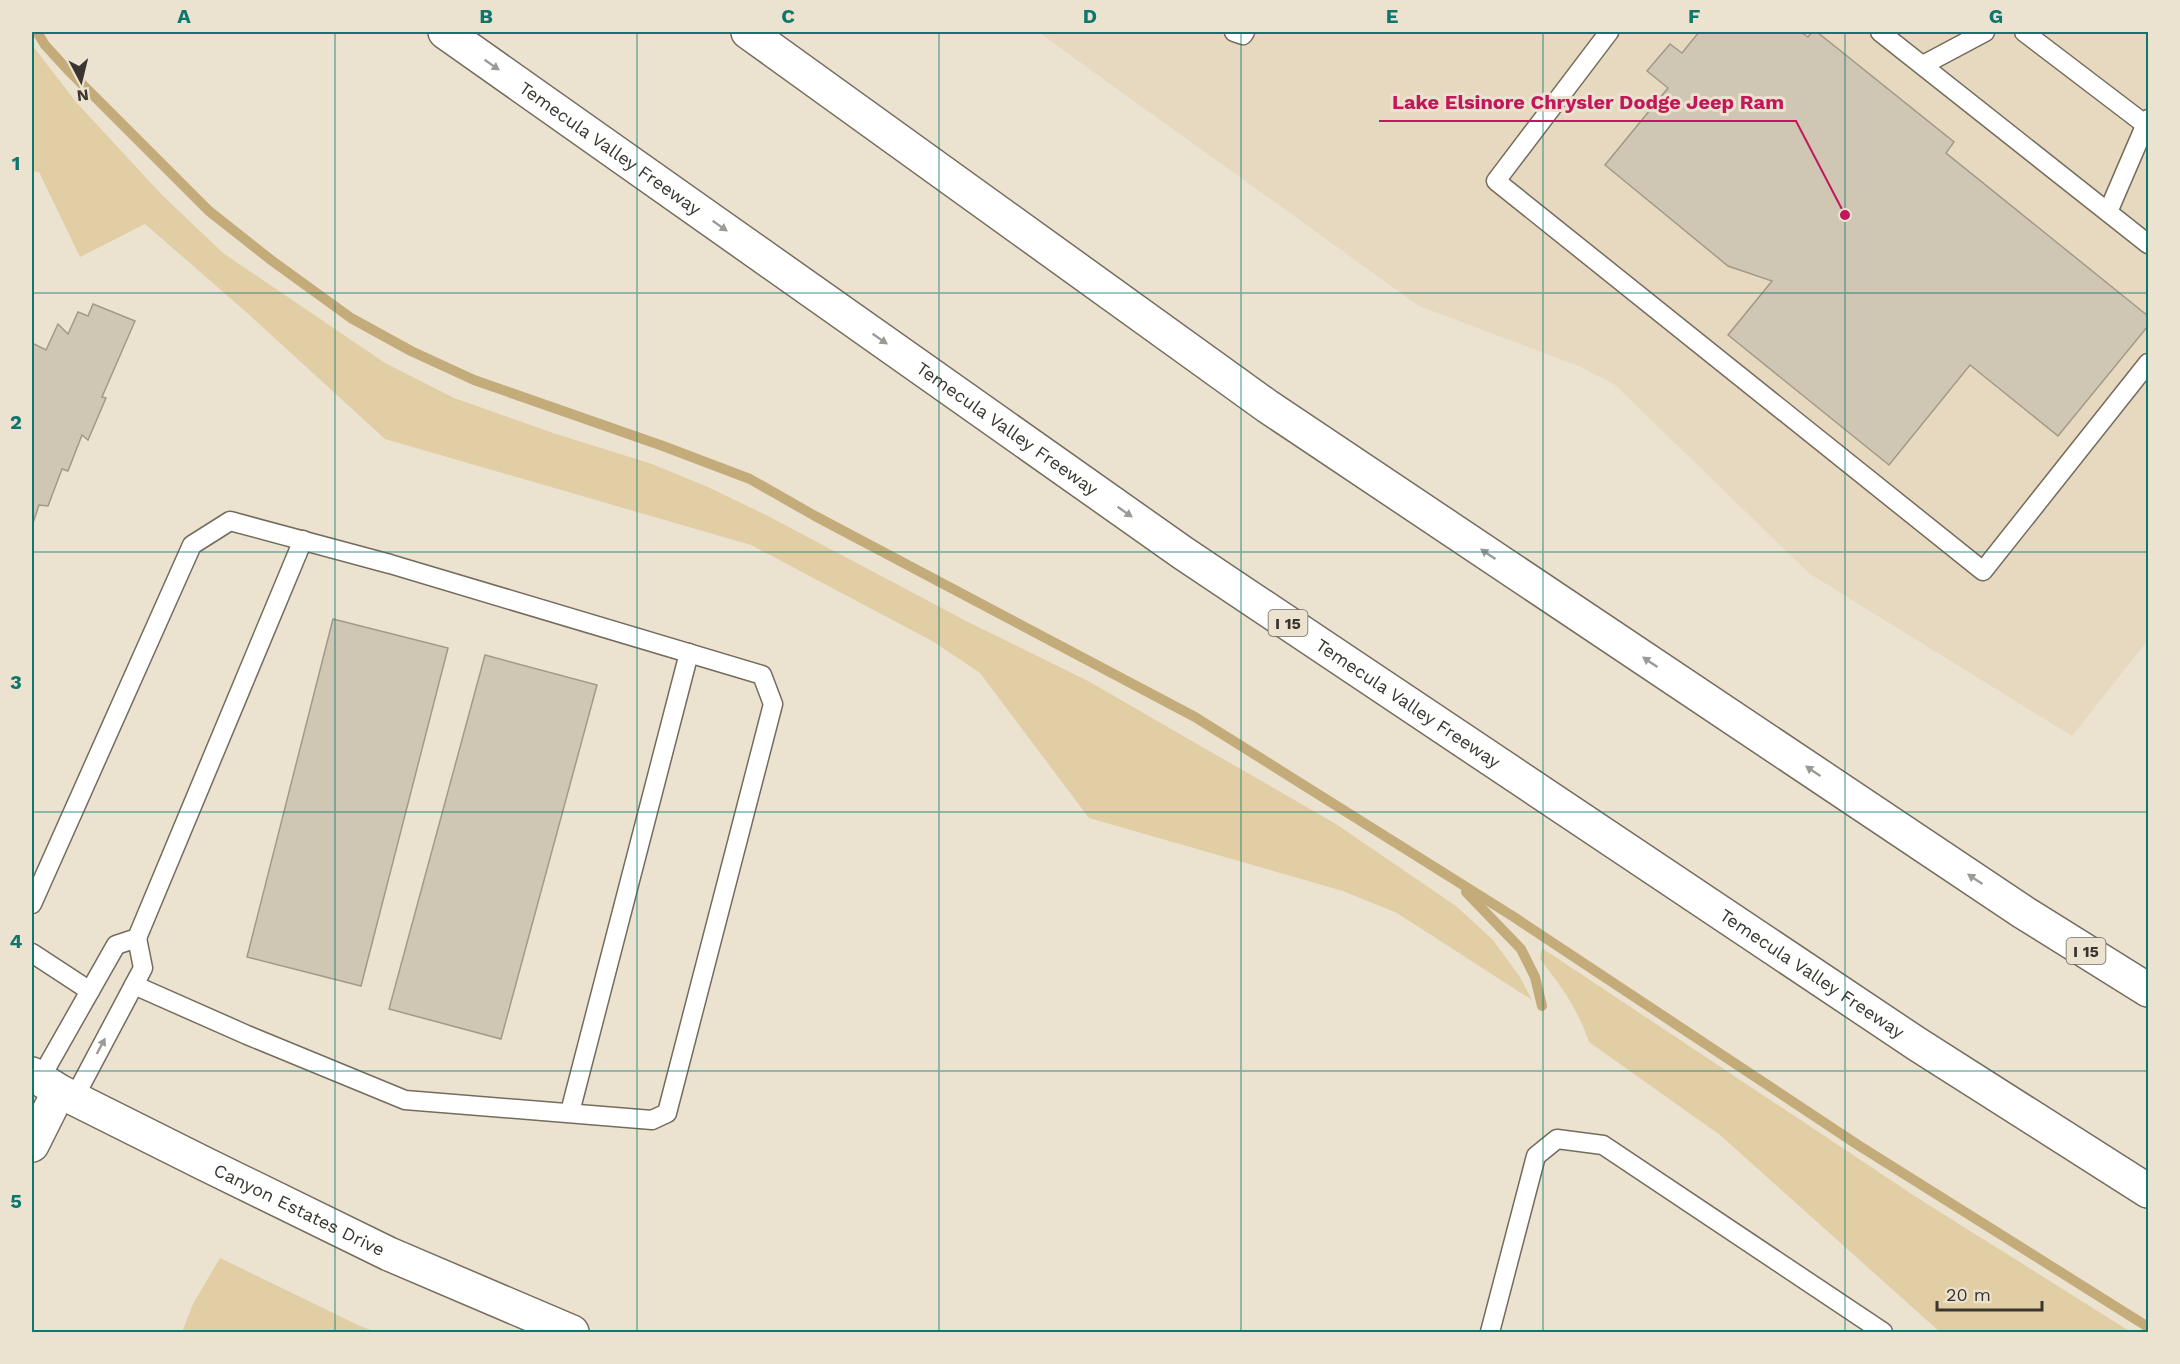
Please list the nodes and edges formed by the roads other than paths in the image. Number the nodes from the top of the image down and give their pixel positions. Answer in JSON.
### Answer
{"nodes":[{"id":1,"x":445,"y":32,"type":"edge"},
{"id":2,"x":748,"y":32,"type":"edge"},
{"id":3,"x":1234,"y":32,"type":"edge"},
{"id":4,"x":1245,"y":32,"type":"edge"},
{"id":5,"x":1609,"y":32,"type":"edge"},
{"id":6,"x":1880,"y":32,"type":"edge"},
{"id":7,"x":1986,"y":32,"type":"edge"},
{"id":8,"x":2024,"y":32,"type":"edge"},
{"id":9,"x":1923,"y":65,"type":"junction"},
{"id":10,"x":2147,"y":122,"type":"edge"},
{"id":11,"x":2108,"y":212,"type":"junction"},
{"id":12,"x":2148,"y":244,"type":"edge"},
{"id":13,"x":2148,"y":363,"type":"edge"},
{"id":14,"x":303,"y":540,"type":"junction"},
{"id":15,"x":689,"y":653,"type":"junction"},
{"id":16,"x":32,"y":904,"type":"edge"},
{"id":17,"x":137,"y":938,"type":"junction"},
{"id":18,"x":32,"y":953,"type":"edge"},
{"id":19,"x":134,"y":985,"type":"junction"},
{"id":20,"x":2148,"y":990,"type":"edge"},
{"id":21,"x":90,"y":991,"type":"junction"},
{"id":22,"x":51,"y":1085,"type":"edge"},
{"id":23,"x":570,"y":1112,"type":"junction"},
{"id":24,"x":32,"y":1145,"type":"edge"},
{"id":25,"x":2148,"y":1191,"type":"edge"},
{"id":26,"x":572,"y":1332,"type":"edge"},
{"id":27,"x":1490,"y":1332,"type":"edge"},
{"id":28,"x":1883,"y":1332,"type":"edge"}],
"edges":[{"from":1,"to":25,"type":"main road","name":"Temecula Valley Freeway","number":"I 15","one_way":true},
{"from":20,"to":2,"type":"main road","number":"I 15","one_way":true},
{"from":3,"to":4,"type":"lane"},
{"from":5,"to":13,"type":"lane"},
{"from":6,"to":9,"type":"lane"},
{"from":7,"to":9,"type":"lane"},
{"from":8,"to":10,"type":"lane"},
{"from":9,"to":11,"type":"lane"},
{"from":10,"to":11,"type":"lane"},
{"from":11,"to":12,"type":"lane"},
{"from":14,"to":15,"type":"lane"},
{"from":14,"to":16,"type":"lane"},
{"from":14,"to":17,"type":"lane"},
{"from":15,"to":23,"type":"lane"},
{"from":15,"to":23,"type":"lane"},
{"from":17,"to":19,"type":"lane"},
{"from":17,"to":21,"type":"lane"},
{"from":18,"to":21,"type":"lane"},
{"from":22,"to":19,"type":"lane","one_way":true},
{"from":19,"to":23,"type":"lane"},
{"from":21,"to":22,"type":"lane"},
{"from":22,"to":24,"type":"main road"},
{"from":22,"to":26,"type":"main road","name":"Canyon Estates Drive"},
{"from":27,"to":28,"type":"lane"}]}
